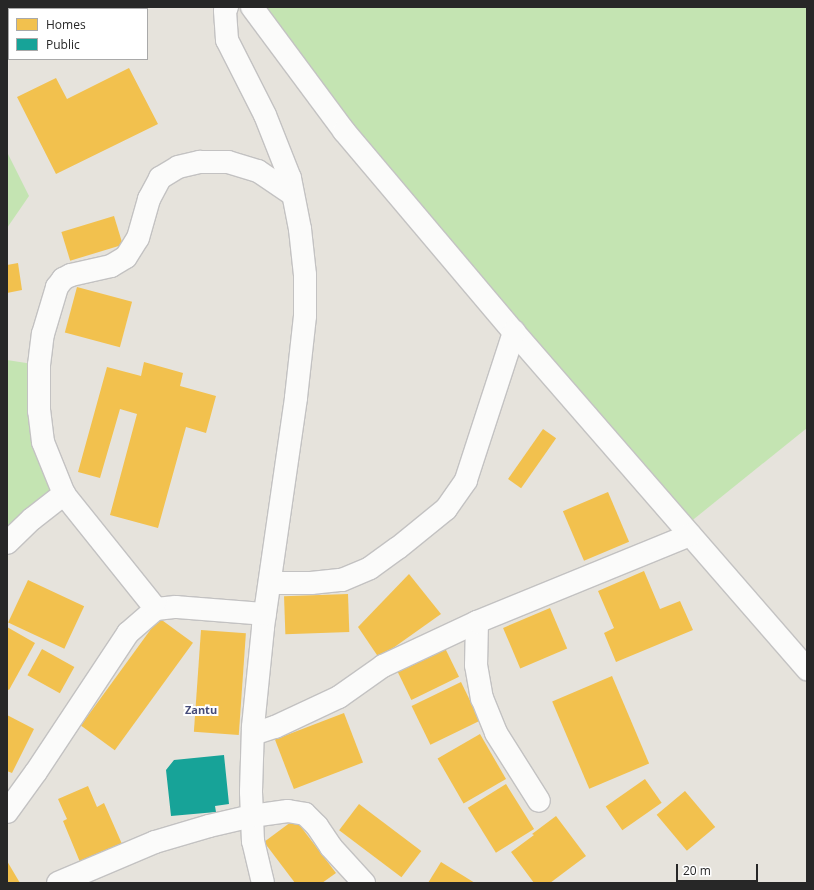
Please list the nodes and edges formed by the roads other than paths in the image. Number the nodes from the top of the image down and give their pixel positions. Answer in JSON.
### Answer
{"nodes":[{"id":1,"x":227,"y":7,"type":"edge"},
{"id":2,"x":252,"y":7,"type":"edge"},
{"id":3,"x":292,"y":194,"type":"junction"},
{"id":4,"x":514,"y":332,"type":"junction"},
{"id":5,"x":64,"y":494,"type":"junction"},
{"id":6,"x":690,"y":535,"type":"junction"},
{"id":7,"x":7,"y":543,"type":"edge"},
{"id":8,"x":270,"y":583,"type":"junction"},
{"id":9,"x":156,"y":609,"type":"junction"},
{"id":10,"x":265,"y":614,"type":"junction"},
{"id":11,"x":477,"y":622,"type":"junction"},
{"id":12,"x":807,"y":669,"type":"edge"},
{"id":13,"x":252,"y":734,"type":"junction"},
{"id":14,"x":539,"y":801,"type":"dead end"},
{"id":15,"x":7,"y":812,"type":"edge"},
{"id":16,"x":252,"y":816,"type":"junction"},
{"id":17,"x":58,"y":883,"type":"edge"},
{"id":18,"x":263,"y":883,"type":"edge"},
{"id":19,"x":364,"y":883,"type":"edge"}],
"edges":[{"from":1,"to":3,"type":"street"},
{"from":2,"to":4,"type":"street"},
{"from":3,"to":5,"type":"street"},
{"from":3,"to":8,"type":"street"},
{"from":4,"to":6,"type":"street"},
{"from":4,"to":8,"type":"street"},
{"from":5,"to":7,"type":"street"},
{"from":5,"to":9,"type":"street"},
{"from":6,"to":11,"type":"street"},
{"from":6,"to":12,"type":"street"},
{"from":8,"to":10,"type":"street"},
{"from":9,"to":10,"type":"street"},
{"from":9,"to":15,"type":"street"},
{"from":10,"to":13,"type":"street"},
{"from":11,"to":13,"type":"street"},
{"from":11,"to":14,"type":"street"},
{"from":13,"to":16,"type":"street"},
{"from":16,"to":17,"type":"street"},
{"from":16,"to":18,"type":"street"},
{"from":16,"to":19,"type":"street"}]}
